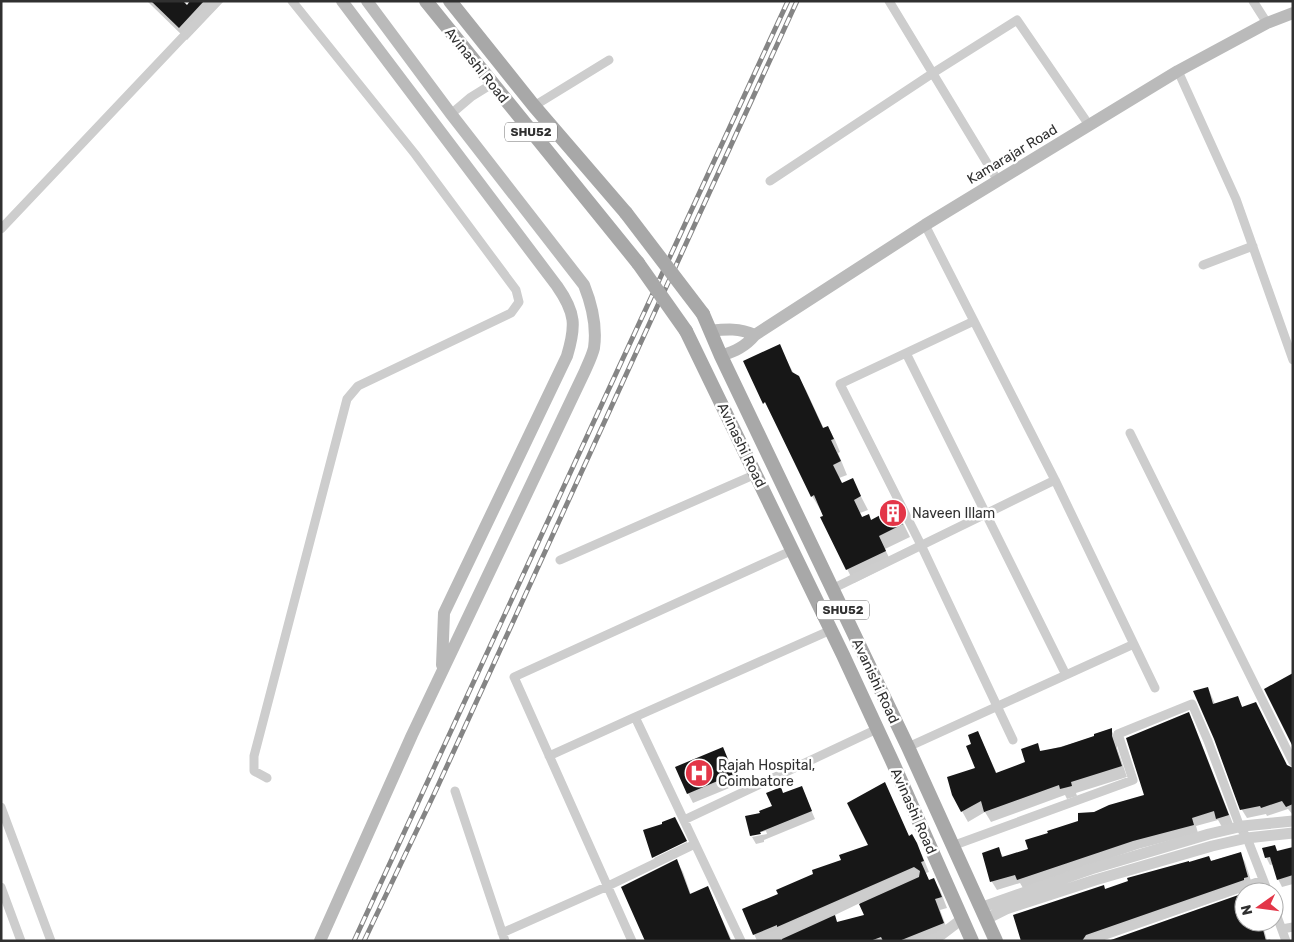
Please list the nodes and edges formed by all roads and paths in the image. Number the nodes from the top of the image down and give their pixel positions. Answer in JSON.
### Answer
{"nodes":[{"id":1,"x":217,"y":1,"type":"edge"},
{"id":2,"x":292,"y":1,"type":"edge"},
{"id":3,"x":342,"y":1,"type":"edge"},
{"id":4,"x":366,"y":1,"type":"edge"},
{"id":5,"x":426,"y":1,"type":"edge"},
{"id":6,"x":450,"y":1,"type":"edge"},
{"id":7,"x":889,"y":1,"type":"edge"},
{"id":8,"x":1253,"y":1,"type":"edge"},
{"id":9,"x":1293,"y":13,"type":"edge"},
{"id":10,"x":1267,"y":23,"type":"junction"},
{"id":11,"x":609,"y":60,"type":"dead end"},
{"id":12,"x":1178,"y":71,"type":"junction"},
{"id":13,"x":933,"y":73,"type":"junction"},
{"id":14,"x":492,"y":84,"type":"junction"},
{"id":15,"x":534,"y":106,"type":"junction"},
{"id":16,"x":451,"y":114,"type":"junction"},
{"id":17,"x":1089,"y":125,"type":"junction"},
{"id":18,"x":770,"y":181,"type":"dead end"},
{"id":19,"x":998,"y":181,"type":"junction"},
{"id":20,"x":925,"y":225,"type":"junction"},
{"id":21,"x":1,"y":229,"type":"edge"},
{"id":22,"x":1253,"y":246,"type":"junction"},
{"id":23,"x":1203,"y":265,"type":"dead end"},
{"id":24,"x":703,"y":314,"type":"joint"},
{"id":25,"x":974,"y":321,"type":"junction"},
{"id":26,"x":710,"y":330,"type":"junction"},
{"id":27,"x":755,"y":335,"type":"junction"},
{"id":28,"x":906,"y":353,"type":"junction"},
{"id":29,"x":721,"y":356,"type":"junction"},
{"id":30,"x":1293,"y":360,"type":"edge"},
{"id":31,"x":1130,"y":434,"type":"dead end"},
{"id":32,"x":756,"y":474,"type":"junction"},
{"id":33,"x":1055,"y":480,"type":"junction"},
{"id":34,"x":985,"y":514,"type":"junction"},
{"id":35,"x":921,"y":545,"type":"junction"},
{"id":36,"x":792,"y":550,"type":"junction"},
{"id":37,"x":816,"y":556,"type":"junction"},
{"id":38,"x":560,"y":560,"type":"dead end"},
{"id":39,"x":799,"y":564,"type":"junction"},
{"id":40,"x":832,"y":589,"type":"junction"},
{"id":41,"x":831,"y":630,"type":"junction"},
{"id":42,"x":1134,"y":644,"type":"junction"},
{"id":43,"x":860,"y":647,"type":"junction"},
{"id":44,"x":843,"y":655,"type":"junction"},
{"id":45,"x":442,"y":672,"type":"junction"},
{"id":46,"x":1066,"y":675,"type":"junction"},
{"id":47,"x":1155,"y":688,"type":"dead end"},
{"id":48,"x":997,"y":706,"type":"junction"},
{"id":49,"x":635,"y":718,"type":"junction"},
{"id":50,"x":877,"y":729,"type":"junction"},
{"id":51,"x":1013,"y":740,"type":"dead end"},
{"id":52,"x":908,"y":747,"type":"junction"},
{"id":53,"x":549,"y":756,"type":"junction"},
{"id":54,"x":1293,"y":762,"type":"edge"},
{"id":55,"x":266,"y":778,"type":"dead end"},
{"id":56,"x":455,"y":791,"type":"dead end"},
{"id":57,"x":1,"y":807,"type":"edge"},
{"id":58,"x":684,"y":820,"type":"junction"},
{"id":59,"x":1293,"y":821,"type":"edge"},
{"id":60,"x":1240,"y":827,"type":"junction"},
{"id":61,"x":1293,"y":833,"type":"edge"},
{"id":62,"x":1247,"y":838,"type":"junction"},
{"id":63,"x":695,"y":844,"type":"junction"},
{"id":64,"x":952,"y":846,"type":"junction"},
{"id":65,"x":914,"y":872,"type":"dead end"},
{"id":66,"x":1263,"y":880,"type":"joint"},
{"id":67,"x":1,"y":886,"type":"edge"},
{"id":68,"x":608,"y":886,"type":"junction"},
{"id":69,"x":983,"y":913,"type":"junction"},
{"id":70,"x":330,"y":918,"type":"junction"},
{"id":71,"x":966,"y":929,"type":"edge"},
{"id":72,"x":940,"y":935,"type":"joint"},
{"id":73,"x":503,"y":937,"type":"edge"},
{"id":74,"x":21,"y":941,"type":"edge"},
{"id":75,"x":51,"y":941,"type":"edge"},
{"id":76,"x":316,"y":941,"type":"edge"},
{"id":77,"x":320,"y":941,"type":"edge"},
{"id":78,"x":632,"y":941,"type":"edge"},
{"id":79,"x":741,"y":941,"type":"edge"},
{"id":80,"x":762,"y":941,"type":"edge"},
{"id":81,"x":927,"y":941,"type":"edge"},
{"id":82,"x":996,"y":941,"type":"edge"},
{"id":83,"x":1088,"y":941,"type":"edge"}],
"edges":[{"from":1,"to":21,"type":"street"},
{"from":2,"to":55,"type":"street"},
{"from":3,"to":45,"type":"main road"},
{"from":4,"to":16,"type":"main road"},
{"from":5,"to":14,"type":"main road","name":"Avinashi Road","number":"SHU52"},
{"from":6,"to":15,"type":"main road","name":"Avinashi Road","number":"SHU52"},
{"from":7,"to":13,"type":"street"},
{"from":8,"to":10,"type":"street"},
{"from":9,"to":10,"type":"main road","name":"Kamarajar Road"},
{"from":10,"to":12,"type":"main road","name":"Kamarajar Road"},
{"from":11,"to":15,"type":"street"},
{"from":12,"to":17,"type":"main road","name":"Kamarajar Road"},
{"from":12,"to":22,"type":"street"},
{"from":13,"to":17,"type":"street"},
{"from":13,"to":18,"type":"street"},
{"from":13,"to":19,"type":"street"},
{"from":14,"to":16,"type":"street"},
{"from":14,"to":32,"type":"main road","name":"Avinashi Road","number":"SHU52","bridge":true},
{"from":15,"to":24,"type":"main road","name":"Avinashi Road","number":"SHU52","bridge":true},
{"from":16,"to":45,"type":"main road"},
{"from":17,"to":19,"type":"main road","name":"Kamarajar Road"},
{"from":19,"to":20,"type":"main road","name":"Kamarajar Road"},
{"from":20,"to":25,"type":"street"},
{"from":20,"to":27,"type":"main road","name":"Kamarajar Road"},
{"from":22,"to":23,"type":"street"},
{"from":22,"to":30,"type":"street"},
{"from":24,"to":26,"type":"main road","name":"Avanishi Road","number":"SHU52"},
{"from":25,"to":28,"type":"street"},
{"from":25,"to":33,"type":"street"},
{"from":26,"to":27,"type":"main road"},
{"from":26,"to":29,"type":"main road","name":"Avanishi Road","number":"SHU52"},
{"from":27,"to":29,"type":"main road","name":"Kamarajar Road"},
{"from":28,"to":34,"type":"street"},
{"from":28,"to":35,"type":"street"},
{"from":29,"to":37,"type":"main road","name":"Avanishi Road","number":"SHU52"},
{"from":31,"to":54,"type":"street"},
{"from":32,"to":36,"type":"main road","name":"Avinashi Road","number":"SHU52"},
{"from":32,"to":38,"type":"street"},
{"from":33,"to":34,"type":"street"},
{"from":33,"to":42,"type":"street"},
{"from":34,"to":35,"type":"street"},
{"from":34,"to":46,"type":"street"},
{"from":35,"to":40,"type":"street"},
{"from":35,"to":48,"type":"street"},
{"from":36,"to":39,"type":"main road","name":"Avinashi Road","number":"SHU52"},
{"from":36,"to":53,"type":"street"},
{"from":37,"to":39,"type":"main road"},
{"from":37,"to":40,"type":"main road","name":"Avanishi Road","number":"SHU52"},
{"from":39,"to":41,"type":"main road","name":"Avinashi Road","number":"SHU52"},
{"from":40,"to":43,"type":"main road","name":"Avanishi Road","number":"SHU52"},
{"from":41,"to":44,"type":"main road","name":"Avinashi Road","number":"SHU52"},
{"from":41,"to":49,"type":"street"},
{"from":42,"to":46,"type":"street"},
{"from":42,"to":47,"type":"street"},
{"from":43,"to":44,"type":"main road"},
{"from":43,"to":52,"type":"main road","name":"Avanishi Road","number":"SHU52"},
{"from":44,"to":50,"type":"main road","name":"Avinashi Road","number":"SHU52"},
{"from":45,"to":70,"type":"main road"},
{"from":46,"to":48,"type":"street"},
{"from":48,"to":51,"type":"street"},
{"from":48,"to":52,"type":"street"},
{"from":49,"to":53,"type":"street"},
{"from":49,"to":58,"type":"street"},
{"from":50,"to":58,"type":"street"},
{"from":50,"to":71,"type":"main road","name":"Avinashi Road","number":"SHU52"},
{"from":52,"to":64,"type":"main road","name":"Avanishi Road","number":"SHU52"},
{"from":53,"to":68,"type":"street"},
{"from":56,"to":73,"type":"street"},
{"from":57,"to":75,"type":"street"},
{"from":58,"to":63,"type":"street"},
{"from":59,"to":60,"type":"street"},
{"from":60,"to":62,"type":"street"},
{"from":60,"to":64,"type":"street"},
{"from":60,"to":69,"type":"street"},
{"from":61,"to":62,"type":"street"},
{"from":62,"to":66,"type":"street"},
{"from":62,"to":69,"type":"street"},
{"from":63,"to":68,"type":"street"},
{"from":63,"to":79,"type":"street"},
{"from":64,"to":69,"type":"main road","name":"Avanishi Road","number":"SHU52"},
{"from":65,"to":80,"type":"street"},
{"from":66,"to":83,"type":"street"},
{"from":67,"to":74,"type":"street"},
{"from":68,"to":73,"type":"street"},
{"from":68,"to":78,"type":"street"},
{"from":69,"to":82,"type":"main road","name":"Avanishi Road","number":"SHU52"},
{"from":70,"to":76,"type":"street"},
{"from":70,"to":77,"type":"main road"},
{"from":71,"to":72,"type":"street"},
{"from":72,"to":81,"type":"street"}]}
